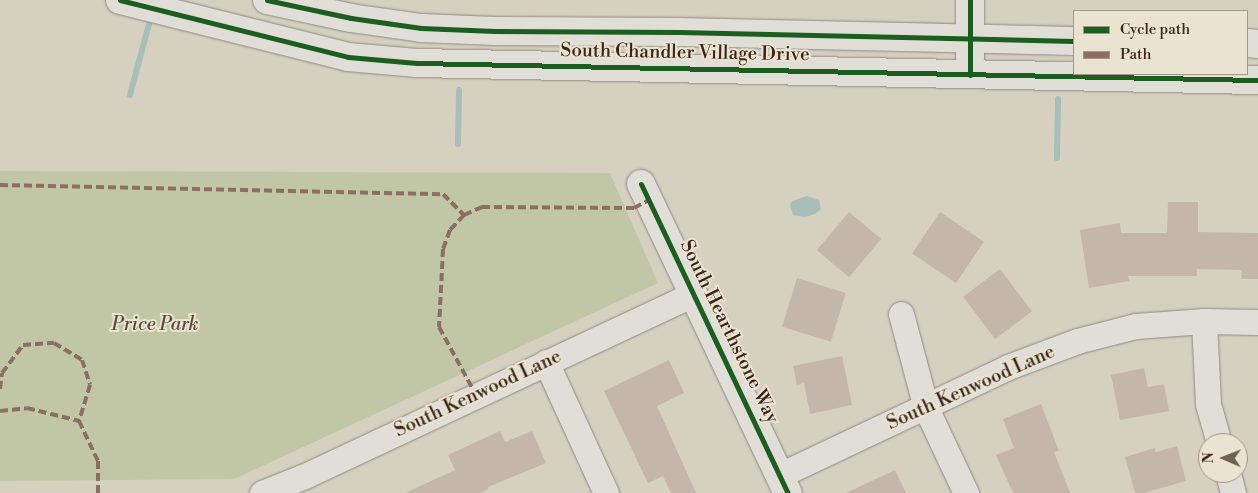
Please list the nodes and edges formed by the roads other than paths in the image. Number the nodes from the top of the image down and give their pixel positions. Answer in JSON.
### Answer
{"nodes":[{"id":1,"x":120,"y":0,"type":"edge"},
{"id":2,"x":267,"y":0,"type":"edge"},
{"id":3,"x":970,"y":0,"type":"edge"},
{"id":4,"x":970,"y":40,"type":"junction"},
{"id":5,"x":1073,"y":42,"type":"edge"},
{"id":6,"x":970,"y":75,"type":"junction"},
{"id":7,"x":1258,"y":80,"type":"edge"},
{"id":8,"x":641,"y":184,"type":"dead end"},
{"id":9,"x":694,"y":294,"type":"junction"},
{"id":10,"x":901,"y":314,"type":"dead end"},
{"id":11,"x":1204,"y":322,"type":"junction"},
{"id":12,"x":1258,"y":322,"type":"edge"},
{"id":13,"x":546,"y":362,"type":"junction"},
{"id":14,"x":926,"y":408,"type":"junction"},
{"id":15,"x":1216,"y":433,"type":"edge"},
{"id":16,"x":784,"y":484,"type":"edge"},
{"id":17,"x":262,"y":493,"type":"edge"},
{"id":18,"x":606,"y":493,"type":"edge"},
{"id":19,"x":966,"y":493,"type":"edge"}],
"edges":[{"from":1,"to":6,"type":"street","name":"South Chandler Village Drive"},
{"from":2,"to":4,"type":"street","name":"South Chandler Village Drive"},
{"from":3,"to":4,"type":"street"},
{"from":4,"to":5,"type":"street","name":"South Chandler Village Drive"},
{"from":4,"to":6,"type":"street"},
{"from":6,"to":7,"type":"street","name":"South Chandler Village Drive"},
{"from":8,"to":9,"type":"street","name":"South Hearthstone Way"},
{"from":9,"to":13,"type":"street","name":"South Kenwood Lane"},
{"from":9,"to":16,"type":"street","name":"South Hearthstone Way"},
{"from":10,"to":14,"type":"street"},
{"from":11,"to":12,"type":"street","name":"South Kenwood Lane"},
{"from":11,"to":14,"type":"street","name":"South Kenwood Lane"},
{"from":11,"to":15,"type":"street"},
{"from":13,"to":17,"type":"street","name":"South Kenwood Lane"},
{"from":13,"to":18,"type":"street"},
{"from":14,"to":16,"type":"street","name":"South Kenwood Lane"},
{"from":14,"to":19,"type":"street"}]}
